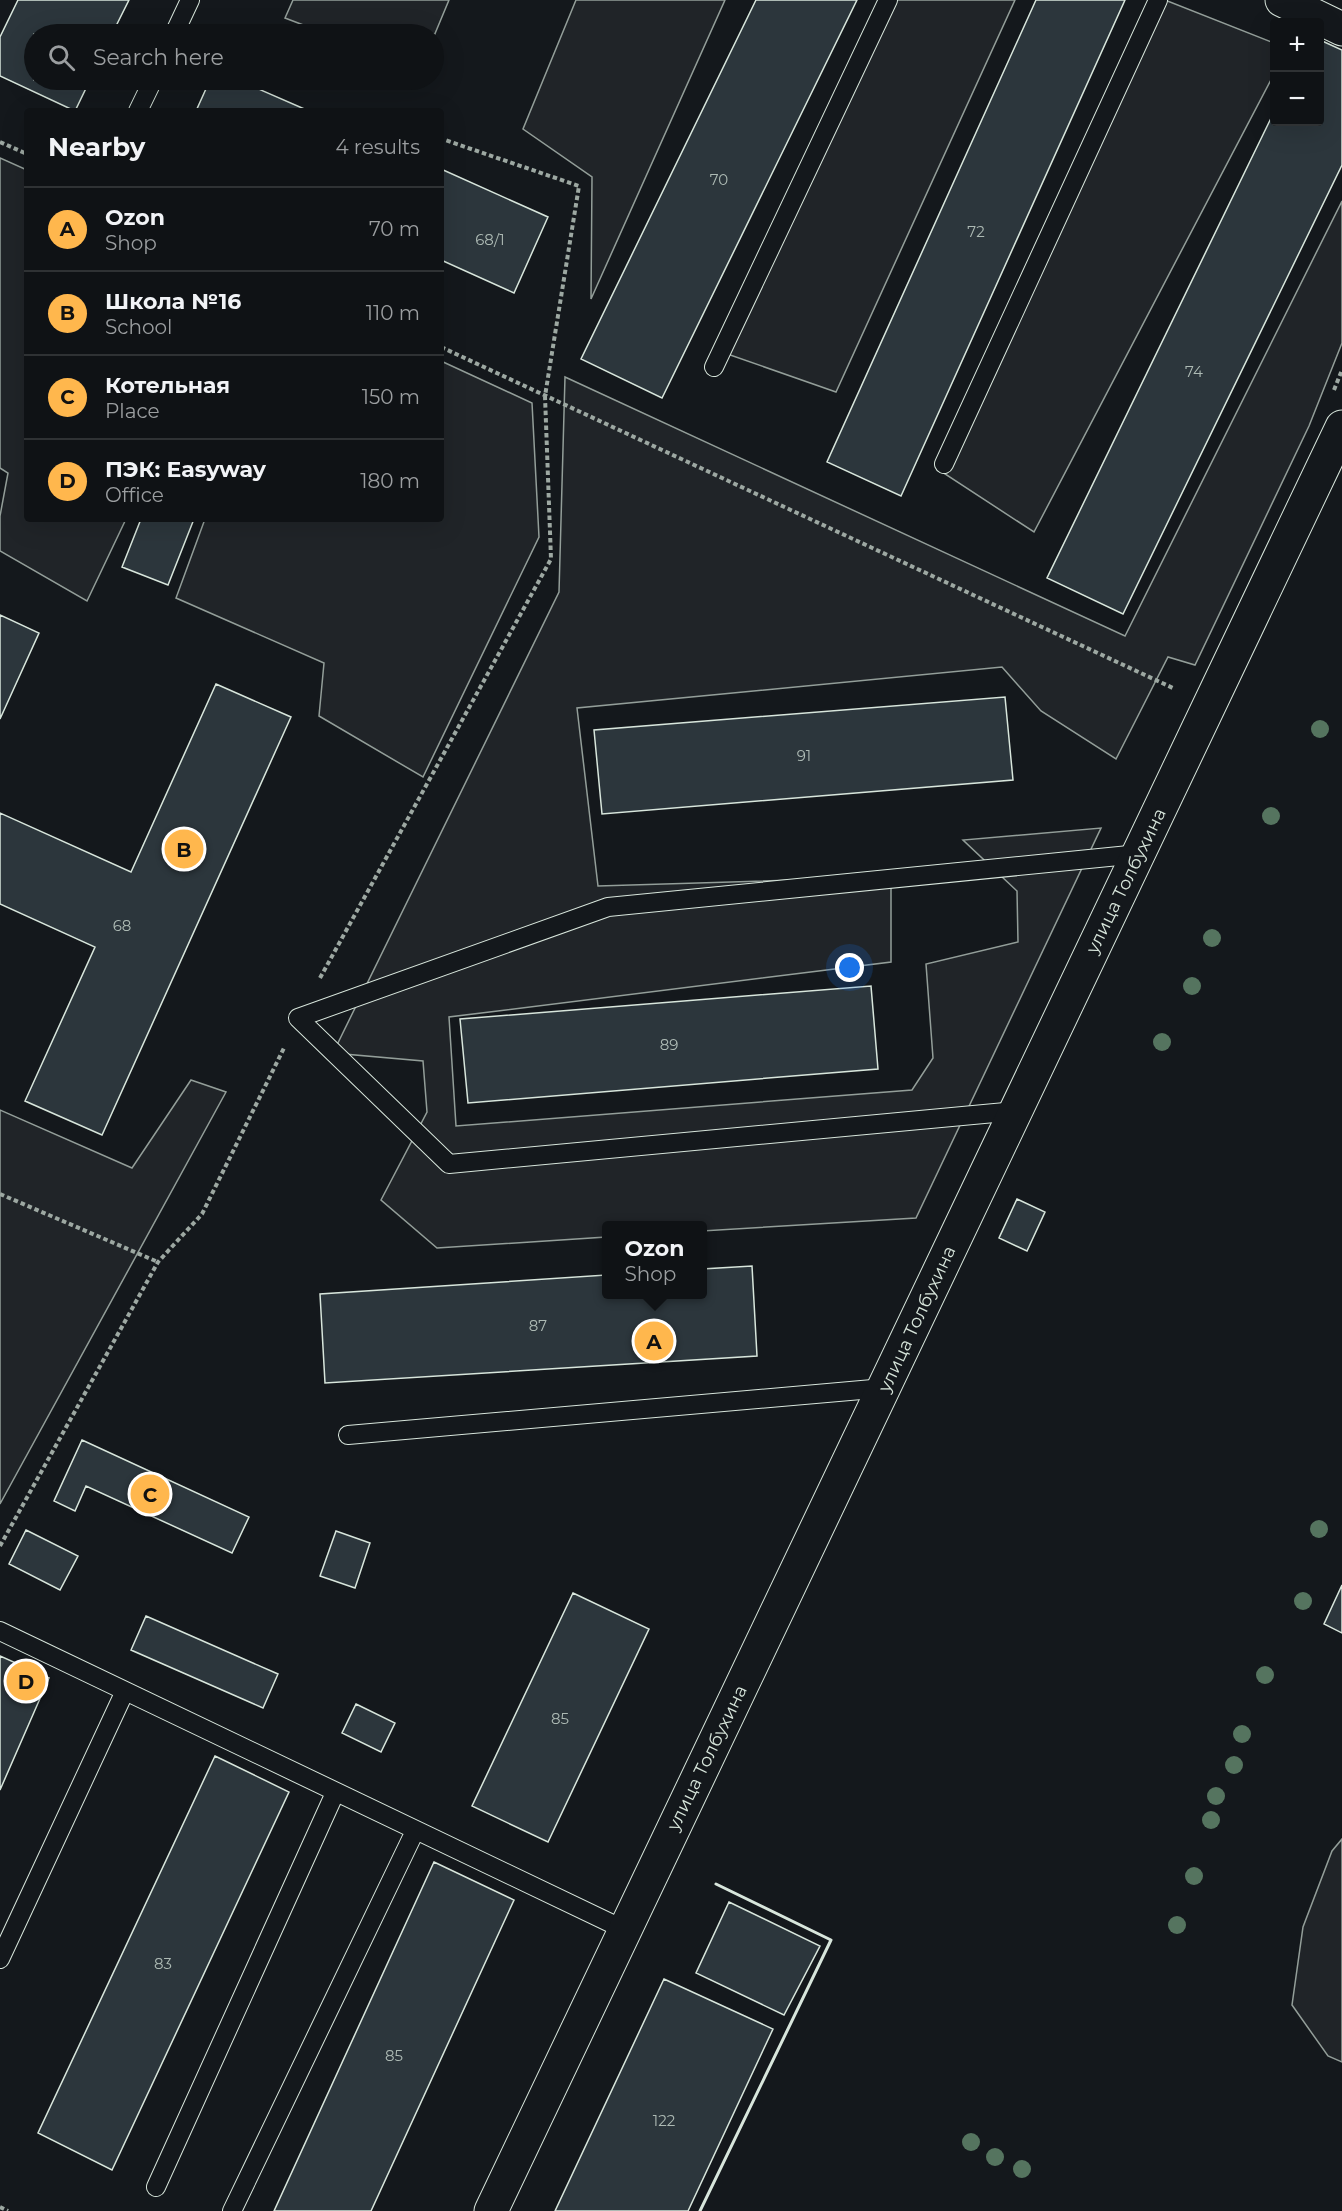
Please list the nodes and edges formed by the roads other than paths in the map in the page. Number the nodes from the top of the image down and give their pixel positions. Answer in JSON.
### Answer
{"nodes":[{"id":1,"x":190,"y":0,"type":"edge"},
{"id":2,"x":888,"y":0,"type":"edge"},
{"id":3,"x":1158,"y":0,"type":"edge"},
{"id":4,"x":1282,"y":0,"type":"edge"},
{"id":5,"x":179,"y":24,"type":"edge"},
{"id":6,"x":1342,"y":29,"type":"edge"},
{"id":7,"x":148,"y":90,"type":"edge"},
{"id":8,"x":139,"y":108,"type":"edge"},
{"id":9,"x":714,"y":367,"type":"dead end"},
{"id":10,"x":1342,"y":427,"type":"edge"},
{"id":11,"x":944,"y":464,"type":"dead end"},
{"id":12,"x":1139,"y":854,"type":"junction"},
{"id":13,"x":1016,"y":1112,"type":"junction"},
{"id":14,"x":884,"y":1388,"type":"junction"},
{"id":15,"x":348,"y":1436,"type":"dead end"},
{"id":16,"x":0,"y":1631,"type":"edge"},
{"id":17,"x":125,"y":1691,"type":"junction"},
{"id":18,"x":335,"y":1793,"type":"junction"},
{"id":19,"x":415,"y":1831,"type":"junction"},
{"id":20,"x":625,"y":1930,"type":"junction"},
{"id":21,"x":0,"y":1959,"type":"edge"},
{"id":22,"x":156,"y":2187,"type":"dead end"},
{"id":23,"x":232,"y":2211,"type":"edge"},
{"id":24,"x":491,"y":2211,"type":"edge"}],
"edges":[{"from":1,"to":5,"type":"lane"},
{"from":2,"to":9,"type":"lane"},
{"from":3,"to":11,"type":"lane"},
{"from":4,"to":6,"type":"street"},
{"from":7,"to":8,"type":"lane"},
{"from":10,"to":12,"type":"street","name":"улица Толбухина"},
{"from":12,"to":13,"type":"street","name":"улица Толбухина"},
{"from":12,"to":13,"type":"lane"},
{"from":13,"to":14,"type":"street","name":"улица Толбухина"},
{"from":14,"to":15,"type":"lane"},
{"from":14,"to":20,"type":"street","name":"улица Толбухина"},
{"from":16,"to":17,"type":"lane"},
{"from":17,"to":18,"type":"lane"},
{"from":17,"to":21,"type":"lane"},
{"from":18,"to":19,"type":"lane"},
{"from":18,"to":22,"type":"lane"},
{"from":19,"to":20,"type":"lane"},
{"from":19,"to":23,"type":"lane"},
{"from":20,"to":24,"type":"street","name":"улица Толбухина"}]}
